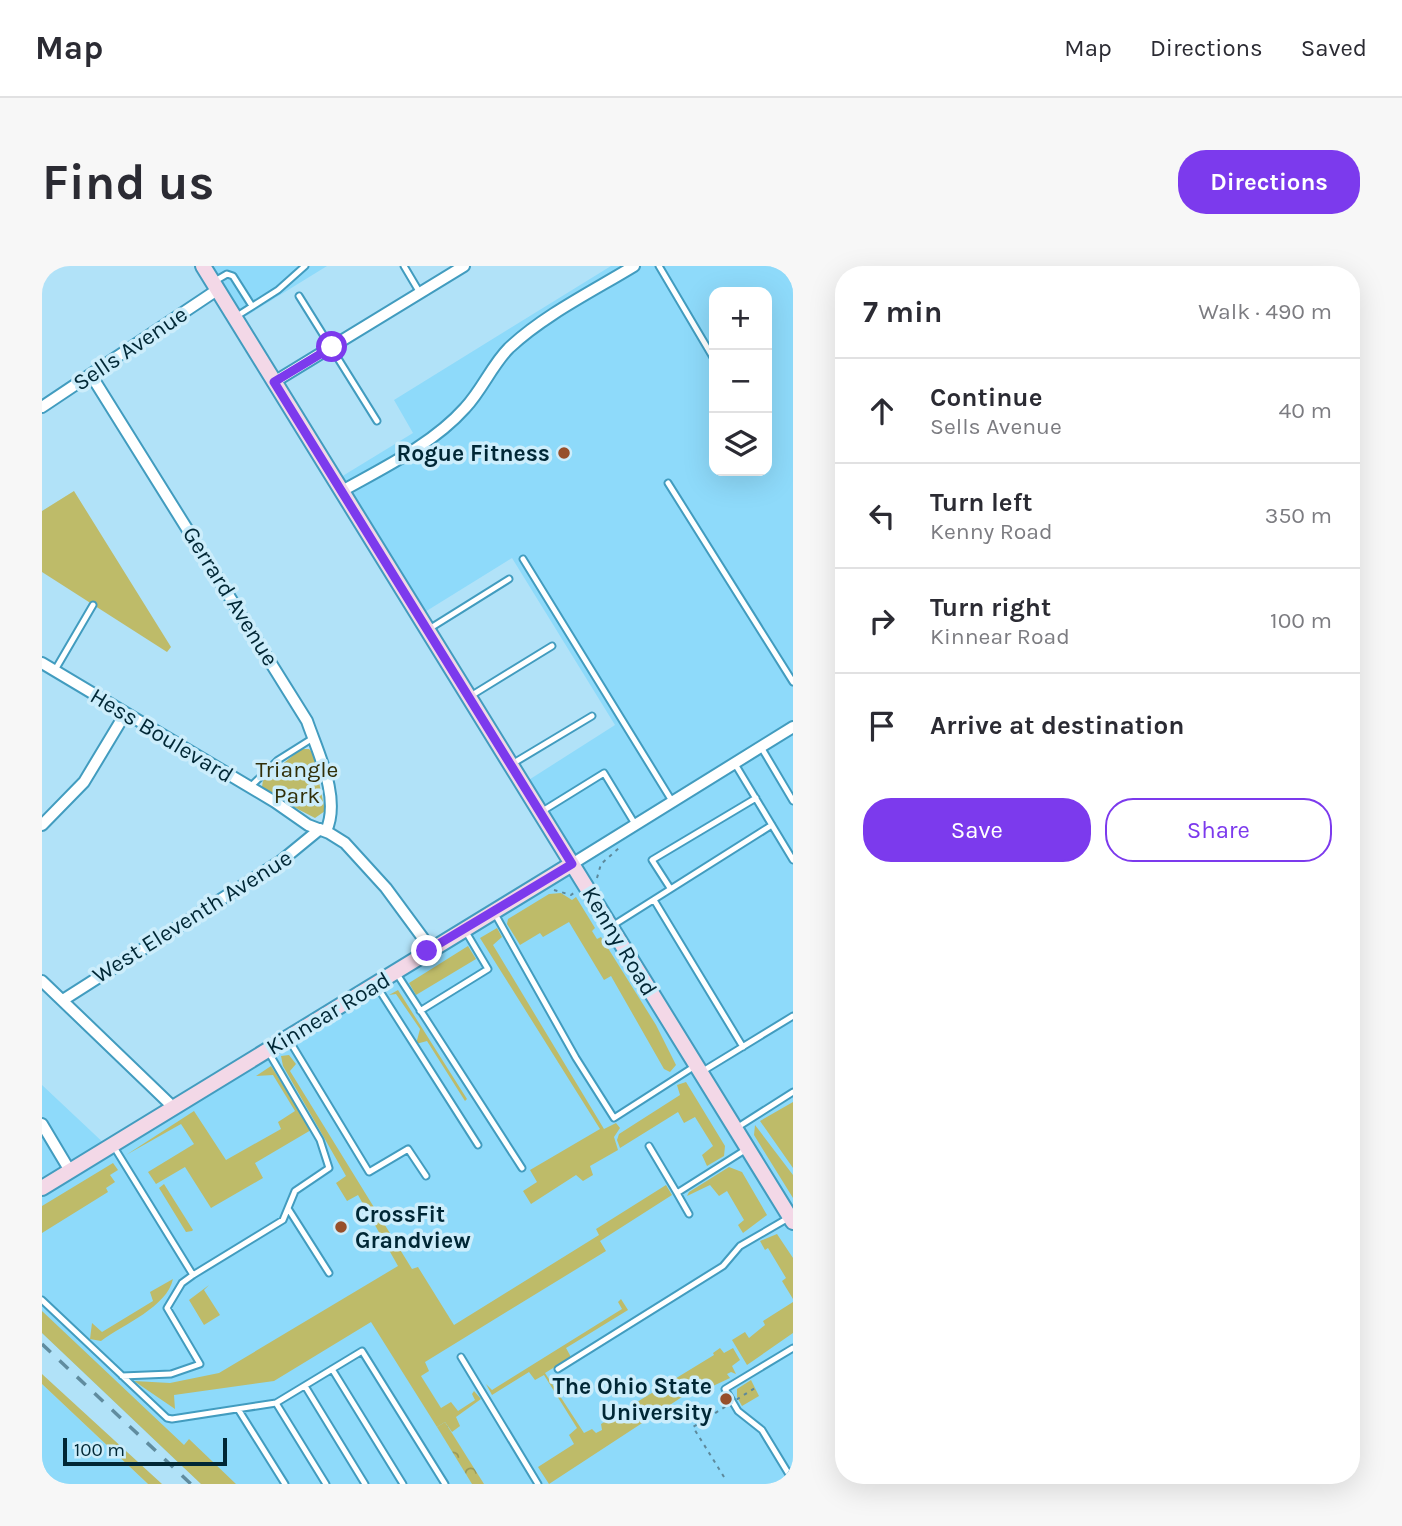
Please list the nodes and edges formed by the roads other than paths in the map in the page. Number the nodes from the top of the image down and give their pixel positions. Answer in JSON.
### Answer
{"nodes":[{"id":1,"x":203,"y":266,"type":"edge"},
{"id":2,"x":305,"y":266,"type":"edge"},
{"id":3,"x":404,"y":266,"type":"edge"},
{"id":4,"x":464,"y":266,"type":"edge"},
{"id":5,"x":634,"y":266,"type":"edge"},
{"id":6,"x":659,"y":266,"type":"edge"},
{"id":7,"x":215,"y":286,"type":"junction"},
{"id":8,"x":420,"y":293,"type":"junction"},
{"id":9,"x":299,"y":296,"type":"dead end"},
{"id":10,"x":252,"y":306,"type":"junction"},
{"id":11,"x":234,"y":317,"type":"junction"},
{"id":12,"x":332,"y":347,"type":"junction"},
{"id":13,"x":709,"y":351,"type":"edge"},
{"id":14,"x":91,"y":374,"type":"junction"},
{"id":15,"x":274,"y":382,"type":"junction"},
{"id":16,"x":42,"y":407,"type":"edge"},
{"id":17,"x":377,"y":421,"type":"dead end"},
{"id":18,"x":668,"y":483,"type":"dead end"},
{"id":19,"x":342,"y":491,"type":"junction"},
{"id":20,"x":523,"y":559,"type":"dead end"},
{"id":21,"x":509,"y":579,"type":"dead end"},
{"id":22,"x":93,"y":604,"type":"dead end"},
{"id":23,"x":427,"y":630,"type":"junction"},
{"id":24,"x":552,"y":646,"type":"dead end"},
{"id":25,"x":42,"y":663,"type":"edge"},
{"id":26,"x":55,"y":670,"type":"junction"},
{"id":27,"x":793,"y":682,"type":"edge"},
{"id":28,"x":468,"y":697,"type":"junction"},
{"id":29,"x":125,"y":714,"type":"junction"},
{"id":30,"x":592,"y":716,"type":"dead end"},
{"id":31,"x":793,"y":727,"type":"edge"},
{"id":32,"x":313,"y":738,"type":"junction"},
{"id":33,"x":761,"y":747,"type":"junction"},
{"id":34,"x":734,"y":763,"type":"junction"},
{"id":35,"x":510,"y":766,"type":"junction"},
{"id":36,"x":250,"y":787,"type":"junction"},
{"id":37,"x":756,"y":798,"type":"junction"},
{"id":38,"x":673,"y":801,"type":"junction"},
{"id":39,"x":793,"y":801,"type":"edge"},
{"id":40,"x":540,"y":813,"type":"junction"},
{"id":41,"x":635,"y":824,"type":"junction"},
{"id":42,"x":42,"y":825,"type":"edge"},
{"id":43,"x":772,"y":825,"type":"junction"},
{"id":44,"x":323,"y":830,"type":"junction"},
{"id":45,"x":793,"y":860,"type":"edge"},
{"id":46,"x":572,"y":864,"type":"junction"},
{"id":47,"x":670,"y":888,"type":"junction"},
{"id":48,"x":654,"y":900,"type":"junction"},
{"id":49,"x":493,"y":911,"type":"junction"},
{"id":50,"x":611,"y":927,"type":"junction"},
{"id":51,"x":464,"y":929,"type":"junction"},
{"id":52,"x":431,"y":949,"type":"junction"},
{"id":53,"x":395,"y":972,"type":"junction"},
{"id":54,"x":42,"y":981,"type":"edge"},
{"id":55,"x":376,"y":984,"type":"junction"},
{"id":56,"x":63,"y":1000,"type":"junction"},
{"id":57,"x":421,"y":1010,"type":"junction"},
{"id":58,"x":793,"y":1016,"type":"edge"},
{"id":59,"x":288,"y":1037,"type":"junction"},
{"id":60,"x":743,"y":1047,"type":"junction"},
{"id":61,"x":267,"y":1050,"type":"junction"},
{"id":62,"x":698,"y":1069,"type":"junction"},
{"id":63,"x":793,"y":1092,"type":"edge"},
{"id":64,"x":173,"y":1107,"type":"junction"},
{"id":65,"x":42,"y":1124,"type":"edge"},
{"id":66,"x":735,"y":1128,"type":"junction"},
{"id":67,"x":46,"y":1140,"type":"edge"},
{"id":68,"x":113,"y":1144,"type":"junction"},
{"id":69,"x":478,"y":1144,"type":"dead end"},
{"id":70,"x":649,"y":1146,"type":"dead end"},
{"id":71,"x":748,"y":1149,"type":"junction"},
{"id":72,"x":522,"y":1168,"type":"dead end"},
{"id":73,"x":70,"y":1171,"type":"junction"},
{"id":74,"x":426,"y":1176,"type":"dead end"},
{"id":75,"x":42,"y":1188,"type":"edge"},
{"id":76,"x":677,"y":1193,"type":"junction"},
{"id":77,"x":289,"y":1210,"type":"junction"},
{"id":78,"x":689,"y":1214,"type":"dead end"},
{"id":79,"x":791,"y":1220,"type":"edge"},
{"id":80,"x":329,"y":1273,"type":"dead end"},
{"id":81,"x":193,"y":1275,"type":"junction"},
{"id":82,"x":42,"y":1300,"type":"edge"},
{"id":83,"x":793,"y":1348,"type":"edge"},
{"id":84,"x":461,"y":1357,"type":"dead end"},
{"id":85,"x":558,"y":1368,"type":"dead end"},
{"id":86,"x":332,"y":1369,"type":"junction"},
{"id":87,"x":122,"y":1376,"type":"junction"},
{"id":88,"x":304,"y":1386,"type":"junction"},
{"id":89,"x":276,"y":1403,"type":"junction"},
{"id":90,"x":238,"y":1409,"type":"junction"},
{"id":91,"x":793,"y":1481,"type":"edge"},
{"id":92,"x":285,"y":1484,"type":"edge"},
{"id":93,"x":326,"y":1484,"type":"edge"},
{"id":94,"x":365,"y":1484,"type":"edge"},
{"id":95,"x":403,"y":1484,"type":"edge"},
{"id":96,"x":444,"y":1484,"type":"edge"},
{"id":97,"x":538,"y":1484,"type":"edge"}],
"edges":[{"from":1,"to":7,"type":"street","name":"Kenny Road"},
{"from":2,"to":10,"type":"lane"},
{"from":3,"to":8,"type":"lane"},
{"from":4,"to":8,"type":"street"},
{"from":5,"to":19,"type":"street"},
{"from":6,"to":13,"type":"lane"},
{"from":7,"to":10,"type":"lane"},
{"from":7,"to":11,"type":"street","name":"Kenny Road"},
{"from":7,"to":14,"type":"street","name":"Sells Avenue"},
{"from":8,"to":12,"type":"street"},
{"from":9,"to":12,"type":"lane"},
{"from":10,"to":11,"type":"lane"},
{"from":11,"to":15,"type":"street","name":"Kenny Road"},
{"from":12,"to":15,"type":"street"},
{"from":12,"to":17,"type":"lane"},
{"from":14,"to":16,"type":"street","name":"Sells Avenue"},
{"from":14,"to":32,"type":"street","name":"Gerrard Avenue"},
{"from":15,"to":19,"type":"street","name":"Kenny Road"},
{"from":18,"to":27,"type":"lane"},
{"from":19,"to":23,"type":"street","name":"Kenny Road"},
{"from":20,"to":38,"type":"lane"},
{"from":21,"to":23,"type":"lane"},
{"from":22,"to":26,"type":"lane"},
{"from":23,"to":28,"type":"street","name":"Kenny Road"},
{"from":24,"to":28,"type":"lane"},
{"from":25,"to":26,"type":"street","name":"Hess Boulevard"},
{"from":26,"to":29,"type":"street","name":"Hess Boulevard"},
{"from":28,"to":35,"type":"street","name":"Kenny Road"},
{"from":29,"to":36,"type":"street","name":"Hess Boulevard"},
{"from":29,"to":42,"type":"street"},
{"from":30,"to":35,"type":"lane"},
{"from":31,"to":33,"type":"street","name":"Kinnear Road"},
{"from":32,"to":36,"type":"lane"},
{"from":32,"to":44,"type":"street","name":"Gerrard Avenue"},
{"from":33,"to":34,"type":"street","name":"Kinnear Road"},
{"from":33,"to":39,"type":"lane"},
{"from":34,"to":37,"type":"lane"},
{"from":34,"to":38,"type":"street","name":"Kinnear Road"},
{"from":35,"to":40,"type":"street","name":"Kenny Road"},
{"from":36,"to":44,"type":"street","name":"Hess Boulevard"},
{"from":37,"to":43,"type":"lane"},
{"from":37,"to":47,"type":"lane"},
{"from":38,"to":41,"type":"street","name":"Kinnear Road"},
{"from":40,"to":41,"type":"lane"},
{"from":40,"to":46,"type":"street","name":"Kenny Road"},
{"from":41,"to":46,"type":"street","name":"Kinnear Road"},
{"from":43,"to":45,"type":"lane"},
{"from":43,"to":47,"type":"lane"},
{"from":44,"to":52,"type":"street","name":"Hess Boulevard"},
{"from":44,"to":56,"type":"street","name":"West Eleventh Avenue"},
{"from":46,"to":49,"type":"street","name":"Kinnear Road"},
{"from":46,"to":50,"type":"street","name":"Kenny Road"},
{"from":47,"to":48,"type":"lane"},
{"from":48,"to":50,"type":"lane"},
{"from":48,"to":60,"type":"lane"},
{"from":49,"to":51,"type":"street","name":"Kinnear Road"},
{"from":49,"to":62,"type":"lane"},
{"from":50,"to":62,"type":"street","name":"Kenny Road"},
{"from":51,"to":52,"type":"street","name":"Kinnear Road"},
{"from":51,"to":57,"type":"lane"},
{"from":52,"to":53,"type":"street","name":"Kinnear Road"},
{"from":53,"to":55,"type":"street","name":"Kinnear Road"},
{"from":53,"to":57,"type":"lane"},
{"from":54,"to":56,"type":"street"},
{"from":55,"to":59,"type":"street","name":"Kinnear Road"},
{"from":55,"to":69,"type":"lane"},
{"from":56,"to":64,"type":"street"},
{"from":57,"to":72,"type":"lane"},
{"from":58,"to":60,"type":"lane"},
{"from":59,"to":61,"type":"street","name":"Kinnear Road"},
{"from":59,"to":74,"type":"lane"},
{"from":60,"to":62,"type":"lane"},
{"from":61,"to":64,"type":"street","name":"Kinnear Road"},
{"from":61,"to":77,"type":"lane"},
{"from":62,"to":66,"type":"street","name":"Kenny Road"},
{"from":63,"to":66,"type":"lane"},
{"from":64,"to":68,"type":"street","name":"Kinnear Road"},
{"from":65,"to":67,"type":"street"},
{"from":66,"to":71,"type":"street","name":"Kenny Road"},
{"from":67,"to":73,"type":"street"},
{"from":68,"to":73,"type":"street","name":"Kinnear Road"},
{"from":68,"to":81,"type":"lane"},
{"from":70,"to":76,"type":"lane"},
{"from":71,"to":76,"type":"lane"},
{"from":71,"to":79,"type":"street","name":"Kenny Road"},
{"from":73,"to":75,"type":"street","name":"Kinnear Road"},
{"from":76,"to":78,"type":"lane"},
{"from":77,"to":80,"type":"lane"},
{"from":77,"to":81,"type":"lane"},
{"from":79,"to":85,"type":"lane"},
{"from":81,"to":87,"type":"lane"},
{"from":82,"to":87,"type":"lane"},
{"from":83,"to":91,"type":"lane"},
{"from":84,"to":97,"type":"lane"},
{"from":86,"to":88,"type":"lane"},
{"from":86,"to":95,"type":"lane"},
{"from":86,"to":96,"type":"lane"},
{"from":87,"to":90,"type":"lane"},
{"from":88,"to":89,"type":"lane"},
{"from":88,"to":94,"type":"lane"},
{"from":89,"to":90,"type":"lane"},
{"from":89,"to":93,"type":"lane"},
{"from":90,"to":92,"type":"lane"}]}
